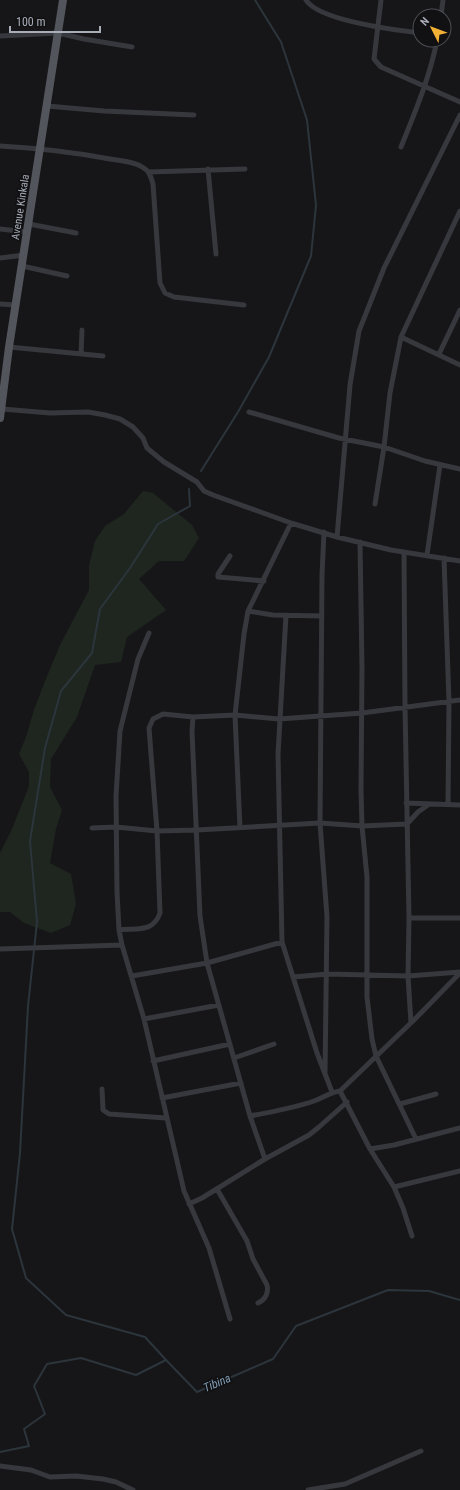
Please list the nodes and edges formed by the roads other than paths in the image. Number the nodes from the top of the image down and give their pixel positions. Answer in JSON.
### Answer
{"nodes":[{"id":1,"x":64,"y":0,"type":"edge"},
{"id":2,"x":306,"y":0,"type":"edge"},
{"id":3,"x":381,"y":0,"type":"edge"},
{"id":4,"x":377,"y":28,"type":"junction"},
{"id":5,"x":412,"y":32,"type":"edge"},
{"id":6,"x":58,"y":34,"type":"junction"},
{"id":7,"x":0,"y":36,"type":"edge"},
{"id":8,"x":132,"y":47,"type":"dead end"},
{"id":9,"x":435,"y":48,"type":"edge"},
{"id":10,"x":424,"y":86,"type":"junction"},
{"id":11,"x":460,"y":102,"type":"edge"},
{"id":12,"x":47,"y":106,"type":"junction"},
{"id":13,"x":194,"y":115,"type":"dead end"},
{"id":14,"x":460,"y":115,"type":"edge"},
{"id":15,"x":0,"y":146,"type":"edge"},
{"id":16,"x":401,"y":147,"type":"dead end"},
{"id":17,"x":41,"y":148,"type":"junction"},
{"id":18,"x":245,"y":168,"type":"dead end"},
{"id":19,"x":208,"y":169,"type":"junction"},
{"id":20,"x":148,"y":172,"type":"junction"},
{"id":21,"x":460,"y":211,"type":"edge"},
{"id":22,"x":28,"y":228,"type":"junction"},
{"id":23,"x":0,"y":229,"type":"edge"},
{"id":24,"x":76,"y":233,"type":"dead end"},
{"id":25,"x":216,"y":254,"type":"dead end"},
{"id":26,"x":24,"y":255,"type":"junction"},
{"id":27,"x":0,"y":258,"type":"edge"},
{"id":28,"x":22,"y":266,"type":"junction"},
{"id":29,"x":67,"y":276,"type":"dead end"},
{"id":30,"x":0,"y":304,"type":"edge"},
{"id":31,"x":16,"y":305,"type":"junction"},
{"id":32,"x":244,"y":305,"type":"dead end"},
{"id":33,"x":460,"y":310,"type":"edge"},
{"id":34,"x":82,"y":330,"type":"dead end"},
{"id":35,"x":401,"y":337,"type":"junction"},
{"id":36,"x":8,"y":347,"type":"junction"},
{"id":37,"x":81,"y":354,"type":"junction"},
{"id":38,"x":439,"y":354,"type":"junction"},
{"id":39,"x":103,"y":356,"type":"dead end"},
{"id":40,"x":460,"y":365,"type":"edge"},
{"id":41,"x":2,"y":409,"type":"junction"},
{"id":42,"x":249,"y":412,"type":"dead end"},
{"id":43,"x":0,"y":418,"type":"edge"},
{"id":44,"x":344,"y":439,"type":"junction"},
{"id":45,"x":384,"y":447,"type":"junction"},
{"id":46,"x":440,"y":465,"type":"junction"},
{"id":47,"x":460,"y":469,"type":"edge"},
{"id":48,"x":375,"y":504,"type":"dead end"},
{"id":49,"x":291,"y":523,"type":"junction"},
{"id":50,"x":324,"y":532,"type":"junction"},
{"id":51,"x":337,"y":537,"type":"junction"},
{"id":52,"x":360,"y":542,"type":"junction"},
{"id":53,"x":404,"y":552,"type":"junction"},
{"id":54,"x":427,"y":555,"type":"junction"},
{"id":55,"x":230,"y":556,"type":"dead end"},
{"id":56,"x":444,"y":558,"type":"junction"},
{"id":57,"x":460,"y":561,"type":"edge"},
{"id":58,"x":264,"y":581,"type":"junction"},
{"id":59,"x":248,"y":611,"type":"junction"},
{"id":60,"x":286,"y":615,"type":"junction"},
{"id":61,"x":322,"y":616,"type":"junction"},
{"id":62,"x":149,"y":633,"type":"dead end"},
{"id":63,"x":460,"y":700,"type":"edge"},
{"id":64,"x":449,"y":702,"type":"junction"},
{"id":65,"x":405,"y":707,"type":"junction"},
{"id":66,"x":362,"y":713,"type":"junction"},
{"id":67,"x":235,"y":715,"type":"junction"},
{"id":68,"x":322,"y":716,"type":"junction"},
{"id":69,"x":193,"y":717,"type":"junction"},
{"id":70,"x":279,"y":719,"type":"junction"},
{"id":71,"x":406,"y":803,"type":"junction"},
{"id":72,"x":428,"y":805,"type":"junction"},
{"id":73,"x":448,"y":805,"type":"junction"},
{"id":74,"x":460,"y":805,"type":"edge"},
{"id":75,"x":320,"y":823,"type":"junction"},
{"id":76,"x":406,"y":824,"type":"junction"},
{"id":77,"x":279,"y":826,"type":"junction"},
{"id":78,"x":362,"y":826,"type":"junction"},
{"id":79,"x":116,"y":827,"type":"junction"},
{"id":80,"x":92,"y":828,"type":"dead end"},
{"id":81,"x":240,"y":828,"type":"junction"},
{"id":82,"x":197,"y":830,"type":"junction"},
{"id":83,"x":157,"y":831,"type":"junction"},
{"id":84,"x":409,"y":918,"type":"junction"},
{"id":85,"x":460,"y":918,"type":"edge"},
{"id":86,"x":119,"y":930,"type":"junction"},
{"id":87,"x":282,"y":942,"type":"junction"},
{"id":88,"x":122,"y":945,"type":"junction"},
{"id":89,"x":0,"y":949,"type":"edge"},
{"id":90,"x":207,"y":963,"type":"junction"},
{"id":91,"x":460,"y":973,"type":"edge"},
{"id":92,"x":328,"y":974,"type":"junction"},
{"id":93,"x":366,"y":974,"type":"junction"},
{"id":94,"x":132,"y":976,"type":"junction"},
{"id":95,"x":293,"y":976,"type":"junction"},
{"id":96,"x":408,"y":976,"type":"junction"},
{"id":97,"x":219,"y":1005,"type":"junction"},
{"id":98,"x":144,"y":1019,"type":"junction"},
{"id":99,"x":411,"y":1023,"type":"junction"},
{"id":100,"x":230,"y":1044,"type":"junction"},
{"id":101,"x":274,"y":1044,"type":"dead end"},
{"id":102,"x":376,"y":1056,"type":"junction"},
{"id":103,"x":234,"y":1058,"type":"junction"},
{"id":104,"x":153,"y":1061,"type":"junction"},
{"id":105,"x":326,"y":1074,"type":"junction"},
{"id":106,"x":241,"y":1083,"type":"junction"},
{"id":107,"x":102,"y":1089,"type":"dead end"},
{"id":108,"x":340,"y":1090,"type":"junction"},
{"id":109,"x":332,"y":1092,"type":"junction"},
{"id":110,"x":436,"y":1094,"type":"dead end"},
{"id":111,"x":162,"y":1098,"type":"junction"},
{"id":112,"x":347,"y":1102,"type":"junction"},
{"id":113,"x":400,"y":1104,"type":"junction"},
{"id":114,"x":250,"y":1116,"type":"junction"},
{"id":115,"x":166,"y":1118,"type":"junction"},
{"id":116,"x":460,"y":1128,"type":"edge"},
{"id":117,"x":416,"y":1139,"type":"junction"},
{"id":118,"x":370,"y":1149,"type":"junction"},
{"id":119,"x":265,"y":1159,"type":"junction"},
{"id":120,"x":460,"y":1171,"type":"edge"},
{"id":121,"x":394,"y":1187,"type":"junction"},
{"id":122,"x":217,"y":1189,"type":"junction"},
{"id":123,"x":189,"y":1204,"type":"junction"},
{"id":124,"x":412,"y":1236,"type":"dead end"},
{"id":125,"x":258,"y":1303,"type":"dead end"},
{"id":126,"x":230,"y":1319,"type":"dead end"},
{"id":127,"x":421,"y":1451,"type":"dead end"},
{"id":128,"x":0,"y":1466,"type":"edge"},
{"id":129,"x":346,"y":1487,"type":"edge"},
{"id":130,"x":131,"y":1490,"type":"edge"},
{"id":131,"x":308,"y":1490,"type":"edge"}],
"edges":[{"from":1,"to":6,"type":"main road","name":"Avenue Kinkala"},
{"from":2,"to":4,"type":"street"},
{"from":3,"to":4,"type":"street"},
{"from":4,"to":5,"type":"street"},
{"from":4,"to":10,"type":"street"},
{"from":6,"to":7,"type":"street"},
{"from":6,"to":8,"type":"street"},
{"from":6,"to":12,"type":"main road","name":"Avenue Kinkala"},
{"from":9,"to":10,"type":"street"},
{"from":10,"to":11,"type":"street"},
{"from":10,"to":16,"type":"street"},
{"from":12,"to":13,"type":"street"},
{"from":12,"to":17,"type":"main road","name":"Avenue Kinkala"},
{"from":14,"to":44,"type":"street"},
{"from":15,"to":17,"type":"street"},
{"from":17,"to":20,"type":"street"},
{"from":17,"to":22,"type":"main road","name":"Avenue Kinkala"},
{"from":18,"to":19,"type":"street"},
{"from":19,"to":20,"type":"street"},
{"from":19,"to":25,"type":"street"},
{"from":20,"to":32,"type":"street"},
{"from":21,"to":35,"type":"street"},
{"from":22,"to":23,"type":"street"},
{"from":22,"to":24,"type":"street"},
{"from":22,"to":26,"type":"main road","name":"Avenue Kinkala"},
{"from":26,"to":27,"type":"street"},
{"from":26,"to":28,"type":"main road","name":"Avenue Kinkala"},
{"from":28,"to":29,"type":"street"},
{"from":28,"to":31,"type":"main road","name":"Avenue Kinkala"},
{"from":30,"to":31,"type":"street"},
{"from":31,"to":36,"type":"main road","name":"Avenue Kinkala"},
{"from":33,"to":38,"type":"street"},
{"from":34,"to":37,"type":"street"},
{"from":35,"to":38,"type":"street"},
{"from":35,"to":45,"type":"street"},
{"from":36,"to":37,"type":"street"},
{"from":36,"to":41,"type":"main road","name":"Avenue Kinkala"},
{"from":37,"to":39,"type":"street"},
{"from":38,"to":40,"type":"street"},
{"from":41,"to":43,"type":"main road","name":"Avenue Kinkala"},
{"from":41,"to":49,"type":"street"},
{"from":42,"to":44,"type":"street"},
{"from":44,"to":45,"type":"street"},
{"from":44,"to":51,"type":"street"},
{"from":45,"to":46,"type":"street"},
{"from":45,"to":48,"type":"street"},
{"from":46,"to":47,"type":"street"},
{"from":46,"to":54,"type":"street"},
{"from":49,"to":50,"type":"street"},
{"from":49,"to":58,"type":"street"},
{"from":50,"to":51,"type":"street"},
{"from":50,"to":61,"type":"street"},
{"from":51,"to":52,"type":"street"},
{"from":52,"to":53,"type":"street"},
{"from":52,"to":66,"type":"street"},
{"from":53,"to":54,"type":"street"},
{"from":53,"to":65,"type":"street"},
{"from":54,"to":56,"type":"street"},
{"from":55,"to":58,"type":"street"},
{"from":56,"to":57,"type":"street"},
{"from":56,"to":64,"type":"street"},
{"from":58,"to":59,"type":"street"},
{"from":59,"to":60,"type":"street"},
{"from":59,"to":67,"type":"street"},
{"from":60,"to":61,"type":"street"},
{"from":60,"to":70,"type":"street"},
{"from":61,"to":68,"type":"street"},
{"from":62,"to":79,"type":"street"},
{"from":63,"to":64,"type":"street"},
{"from":64,"to":65,"type":"street"},
{"from":64,"to":73,"type":"street"},
{"from":65,"to":66,"type":"street"},
{"from":65,"to":71,"type":"street"},
{"from":66,"to":68,"type":"street"},
{"from":66,"to":78,"type":"street"},
{"from":67,"to":69,"type":"street"},
{"from":67,"to":70,"type":"street"},
{"from":67,"to":81,"type":"street"},
{"from":68,"to":70,"type":"street"},
{"from":68,"to":75,"type":"street"},
{"from":69,"to":82,"type":"street"},
{"from":69,"to":83,"type":"street"},
{"from":70,"to":77,"type":"street"},
{"from":71,"to":72,"type":"street"},
{"from":71,"to":76,"type":"street"},
{"from":72,"to":73,"type":"street"},
{"from":72,"to":76,"type":"street"},
{"from":73,"to":74,"type":"street"},
{"from":75,"to":77,"type":"street"},
{"from":75,"to":78,"type":"street"},
{"from":75,"to":92,"type":"street"},
{"from":76,"to":78,"type":"street"},
{"from":76,"to":84,"type":"street"},
{"from":77,"to":81,"type":"street"},
{"from":77,"to":87,"type":"street"},
{"from":78,"to":93,"type":"street"},
{"from":79,"to":80,"type":"street"},
{"from":79,"to":83,"type":"street"},
{"from":79,"to":86,"type":"street"},
{"from":81,"to":82,"type":"street"},
{"from":82,"to":83,"type":"street"},
{"from":82,"to":90,"type":"street"},
{"from":83,"to":86,"type":"street"},
{"from":84,"to":85,"type":"street"},
{"from":84,"to":96,"type":"street"},
{"from":86,"to":88,"type":"street"},
{"from":87,"to":90,"type":"street"},
{"from":87,"to":95,"type":"street"},
{"from":88,"to":89,"type":"street"},
{"from":88,"to":94,"type":"street"},
{"from":90,"to":94,"type":"street"},
{"from":90,"to":97,"type":"street"},
{"from":91,"to":96,"type":"street"},
{"from":91,"to":99,"type":"street"},
{"from":92,"to":93,"type":"street"},
{"from":92,"to":95,"type":"street"},
{"from":92,"to":105,"type":"street"},
{"from":93,"to":96,"type":"street"},
{"from":93,"to":102,"type":"street"},
{"from":94,"to":98,"type":"street"},
{"from":95,"to":105,"type":"street"},
{"from":96,"to":99,"type":"street"},
{"from":97,"to":98,"type":"street"},
{"from":97,"to":100,"type":"street"},
{"from":98,"to":104,"type":"street"},
{"from":99,"to":102,"type":"street"},
{"from":100,"to":103,"type":"street"},
{"from":100,"to":104,"type":"street"},
{"from":101,"to":103,"type":"street"},
{"from":102,"to":108,"type":"street"},
{"from":102,"to":113,"type":"street"},
{"from":103,"to":106,"type":"street"},
{"from":104,"to":111,"type":"street"},
{"from":105,"to":109,"type":"street"},
{"from":106,"to":111,"type":"street"},
{"from":106,"to":114,"type":"street"},
{"from":107,"to":115,"type":"street"},
{"from":108,"to":109,"type":"street"},
{"from":108,"to":112,"type":"street"},
{"from":109,"to":114,"type":"street"},
{"from":110,"to":113,"type":"street"},
{"from":111,"to":115,"type":"street"},
{"from":112,"to":118,"type":"street"},
{"from":112,"to":119,"type":"street"},
{"from":113,"to":117,"type":"street"},
{"from":114,"to":119,"type":"street"},
{"from":115,"to":123,"type":"street"},
{"from":116,"to":117,"type":"street"},
{"from":117,"to":118,"type":"street"},
{"from":118,"to":121,"type":"street"},
{"from":119,"to":122,"type":"street"},
{"from":120,"to":121,"type":"street"},
{"from":121,"to":124,"type":"street"},
{"from":122,"to":123,"type":"street"},
{"from":122,"to":125,"type":"street"},
{"from":123,"to":126,"type":"street"},
{"from":127,"to":129,"type":"street"},
{"from":128,"to":130,"type":"street"},
{"from":129,"to":131,"type":"street"}]}
